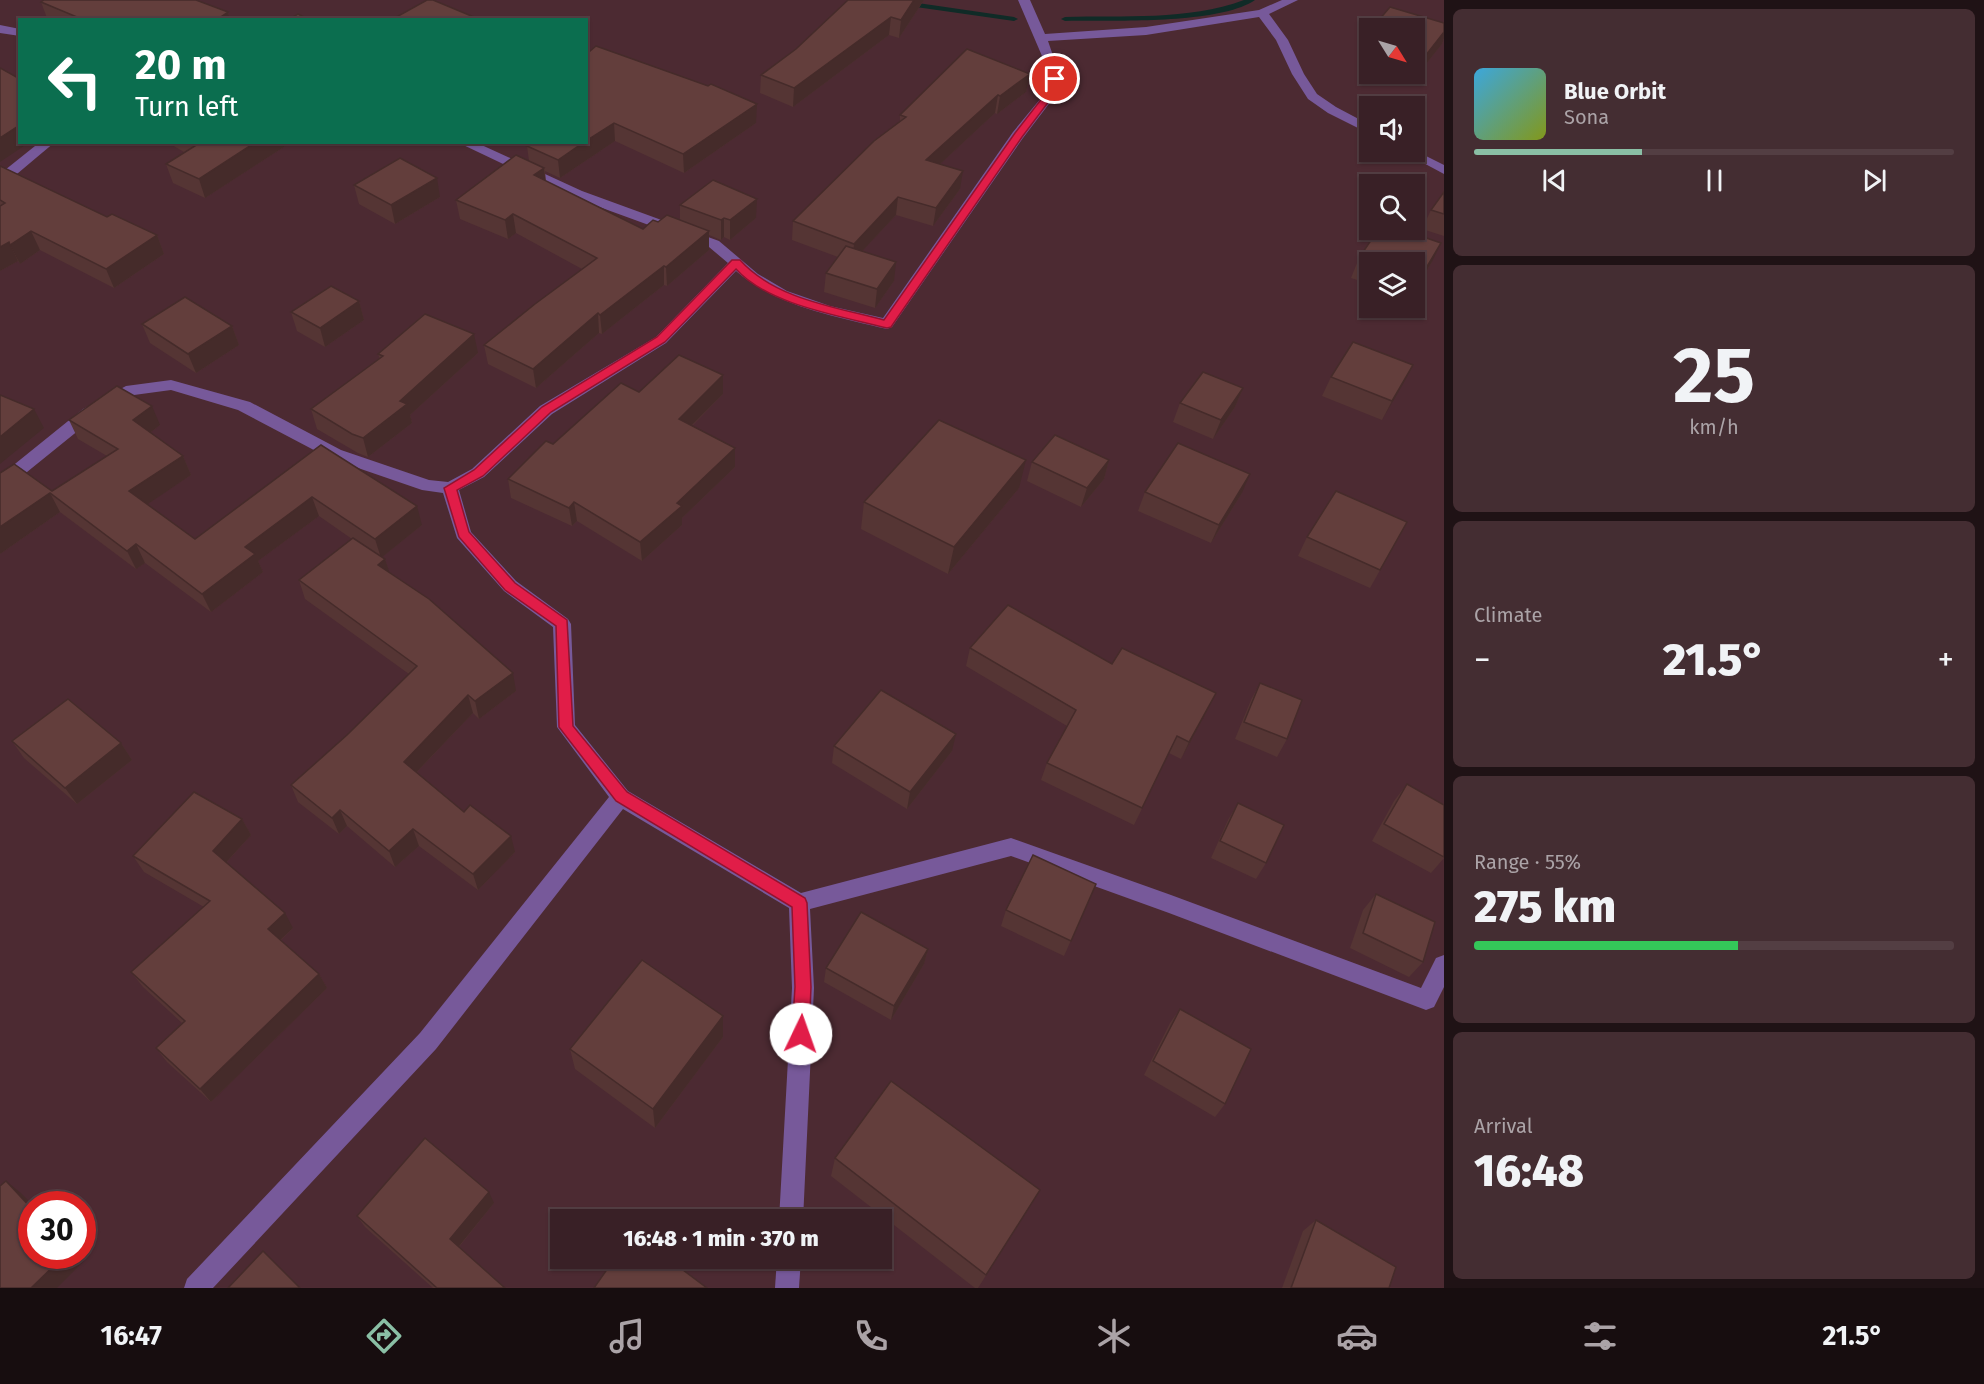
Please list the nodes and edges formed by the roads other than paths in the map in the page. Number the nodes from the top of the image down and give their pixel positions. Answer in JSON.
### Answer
{"nodes":[{"id":1,"x":1024,"y":0,"type":"edge"},
{"id":2,"x":1292,"y":0,"type":"edge"},
{"id":3,"x":1262,"y":13,"type":"junction"},
{"id":4,"x":0,"y":29,"type":"edge"},
{"id":5,"x":18,"y":33,"type":"edge"},
{"id":6,"x":1040,"y":38,"type":"junction"},
{"id":7,"x":1359,"y":124,"type":"edge"},
{"id":8,"x":47,"y":144,"type":"edge"},
{"id":9,"x":468,"y":144,"type":"edge"},
{"id":10,"x":1425,"y":160,"type":"edge"},
{"id":11,"x":1444,"y":170,"type":"edge"},
{"id":12,"x":0,"y":182,"type":"edge"},
{"id":13,"x":736,"y":263,"type":"junction"},
{"id":14,"x":0,"y":485,"type":"edge"},
{"id":15,"x":450,"y":488,"type":"junction"},
{"id":16,"x":621,"y":797,"type":"junction"},
{"id":17,"x":799,"y":903,"type":"junction"},
{"id":18,"x":1444,"y":965,"type":"edge"},
{"id":19,"x":792,"y":1209,"type":"edge"},
{"id":20,"x":788,"y":1269,"type":"edge"},
{"id":21,"x":196,"y":1288,"type":"edge"},
{"id":22,"x":787,"y":1288,"type":"edge"}],
"edges":[{"from":1,"to":6,"type":"street"},
{"from":2,"to":3,"type":"street"},
{"from":3,"to":6,"type":"street"},
{"from":3,"to":7,"type":"street"},
{"from":4,"to":5,"type":"street"},
{"from":6,"to":13,"type":"street"},
{"from":8,"to":12,"type":"street"},
{"from":9,"to":13,"type":"street"},
{"from":10,"to":11,"type":"street"},
{"from":13,"to":15,"type":"street"},
{"from":14,"to":15,"type":"street"},
{"from":15,"to":16,"type":"street"},
{"from":16,"to":17,"type":"street"},
{"from":16,"to":21,"type":"street"},
{"from":17,"to":18,"type":"street"},
{"from":17,"to":19,"type":"street"},
{"from":20,"to":22,"type":"street"}]}
